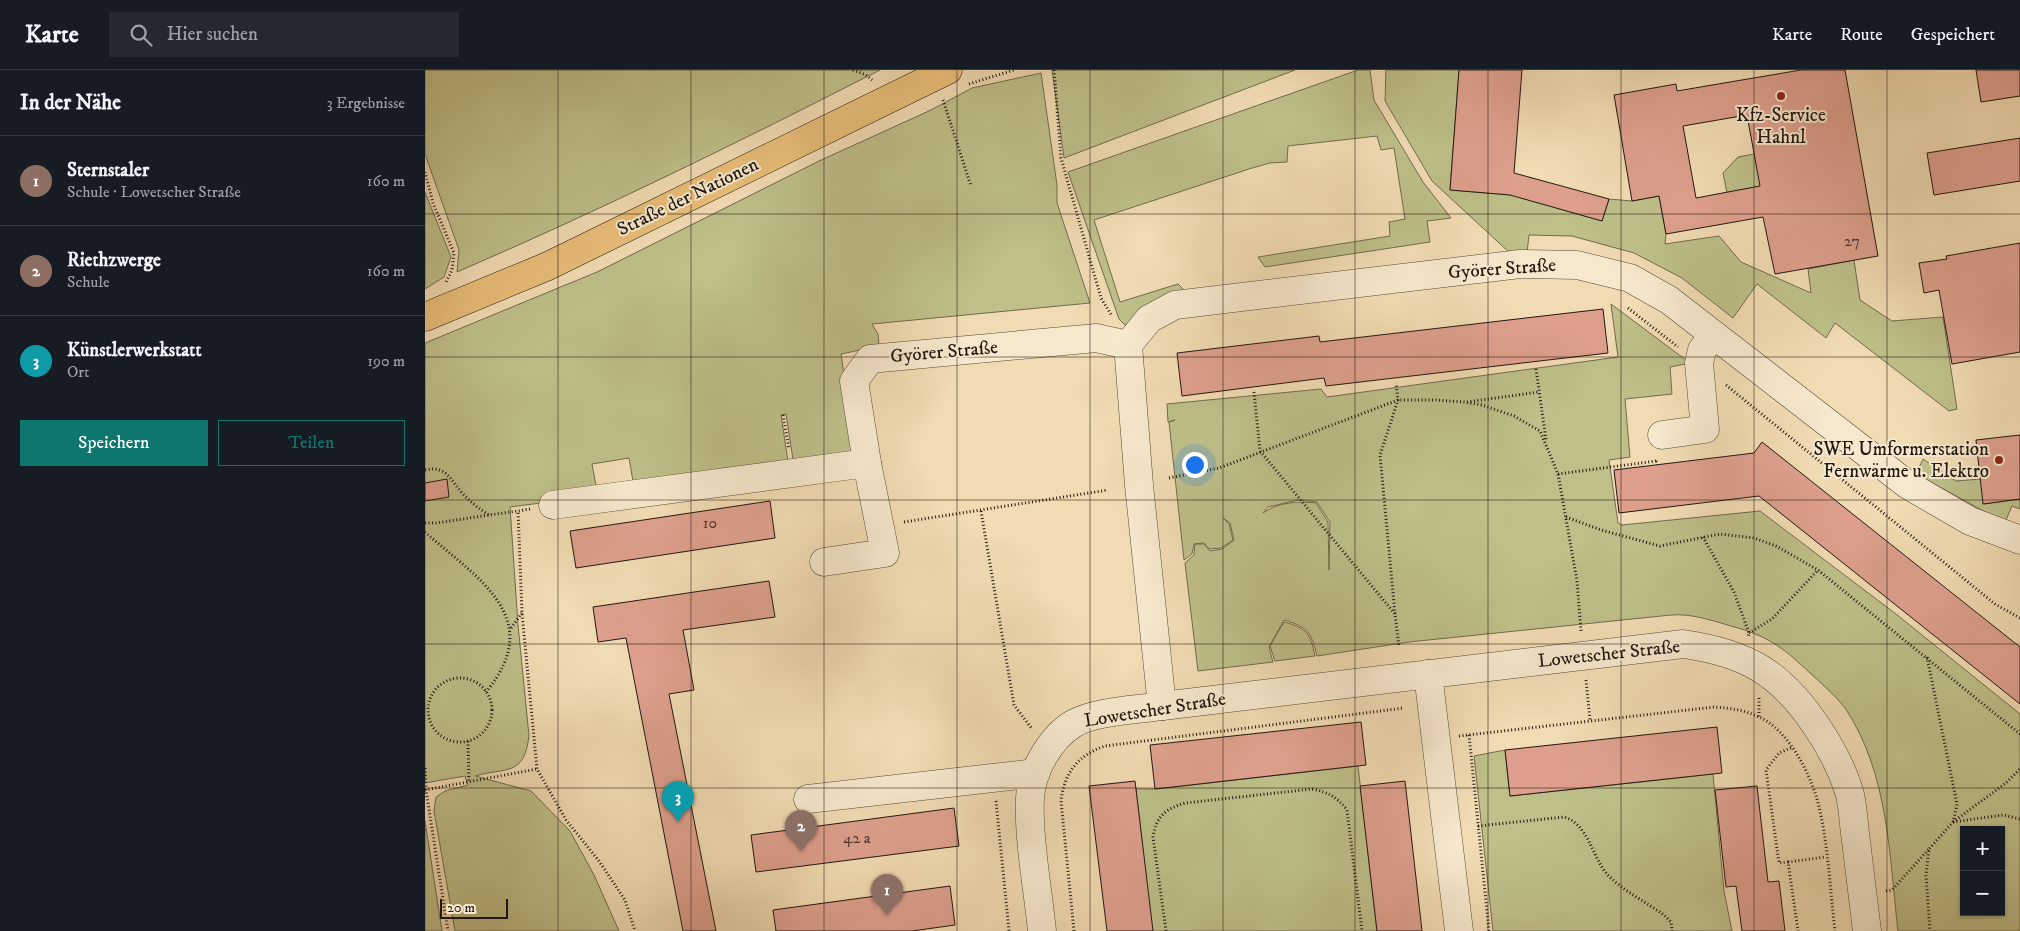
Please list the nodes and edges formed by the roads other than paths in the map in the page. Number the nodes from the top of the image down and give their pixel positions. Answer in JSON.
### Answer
{"nodes":[{"id":1,"x":952,"y":84,"type":"edge"},
{"id":2,"x":425,"y":317,"type":"edge"},
{"id":3,"x":1714,"y":335,"type":"junction"},
{"id":4,"x":1128,"y":345,"type":"junction"},
{"id":5,"x":1662,"y":434,"type":"dead end"},
{"id":6,"x":867,"y":463,"type":"junction"},
{"id":7,"x":553,"y":505,"type":"road end"},
{"id":8,"x":2020,"y":540,"type":"edge"},
{"id":9,"x":824,"y":562,"type":"dead end"},
{"id":10,"x":1428,"y":674,"type":"junction"},
{"id":11,"x":1162,"y":706,"type":"junction"},
{"id":12,"x":1036,"y":773,"type":"junction"},
{"id":13,"x":808,"y":799,"type":"dead end"},
{"id":14,"x":1042,"y":931,"type":"edge"},
{"id":15,"x":1459,"y":931,"type":"edge"},
{"id":16,"x":1867,"y":931,"type":"edge"}],
"edges":[{"from":1,"to":2,"type":"main road","name":"Straße der Nationen"},
{"from":3,"to":4,"type":"street","name":"Györer Straße"},
{"from":3,"to":5,"type":"street"},
{"from":3,"to":8,"type":"street","name":"Györer Straße"},
{"from":4,"to":6,"type":"street","name":"Györer Straße"},
{"from":4,"to":11,"type":"street"},
{"from":6,"to":7,"type":"street"},
{"from":6,"to":9,"type":"street","name":"Györer Straße"},
{"from":10,"to":11,"type":"street","name":"Lowetscher Straße"},
{"from":10,"to":15,"type":"street"},
{"from":10,"to":16,"type":"street","name":"Lowetscher Straße"},
{"from":11,"to":12,"type":"street","name":"Lowetscher Straße"},
{"from":12,"to":13,"type":"street"},
{"from":12,"to":14,"type":"street","name":"Lowetscher Straße"}]}
